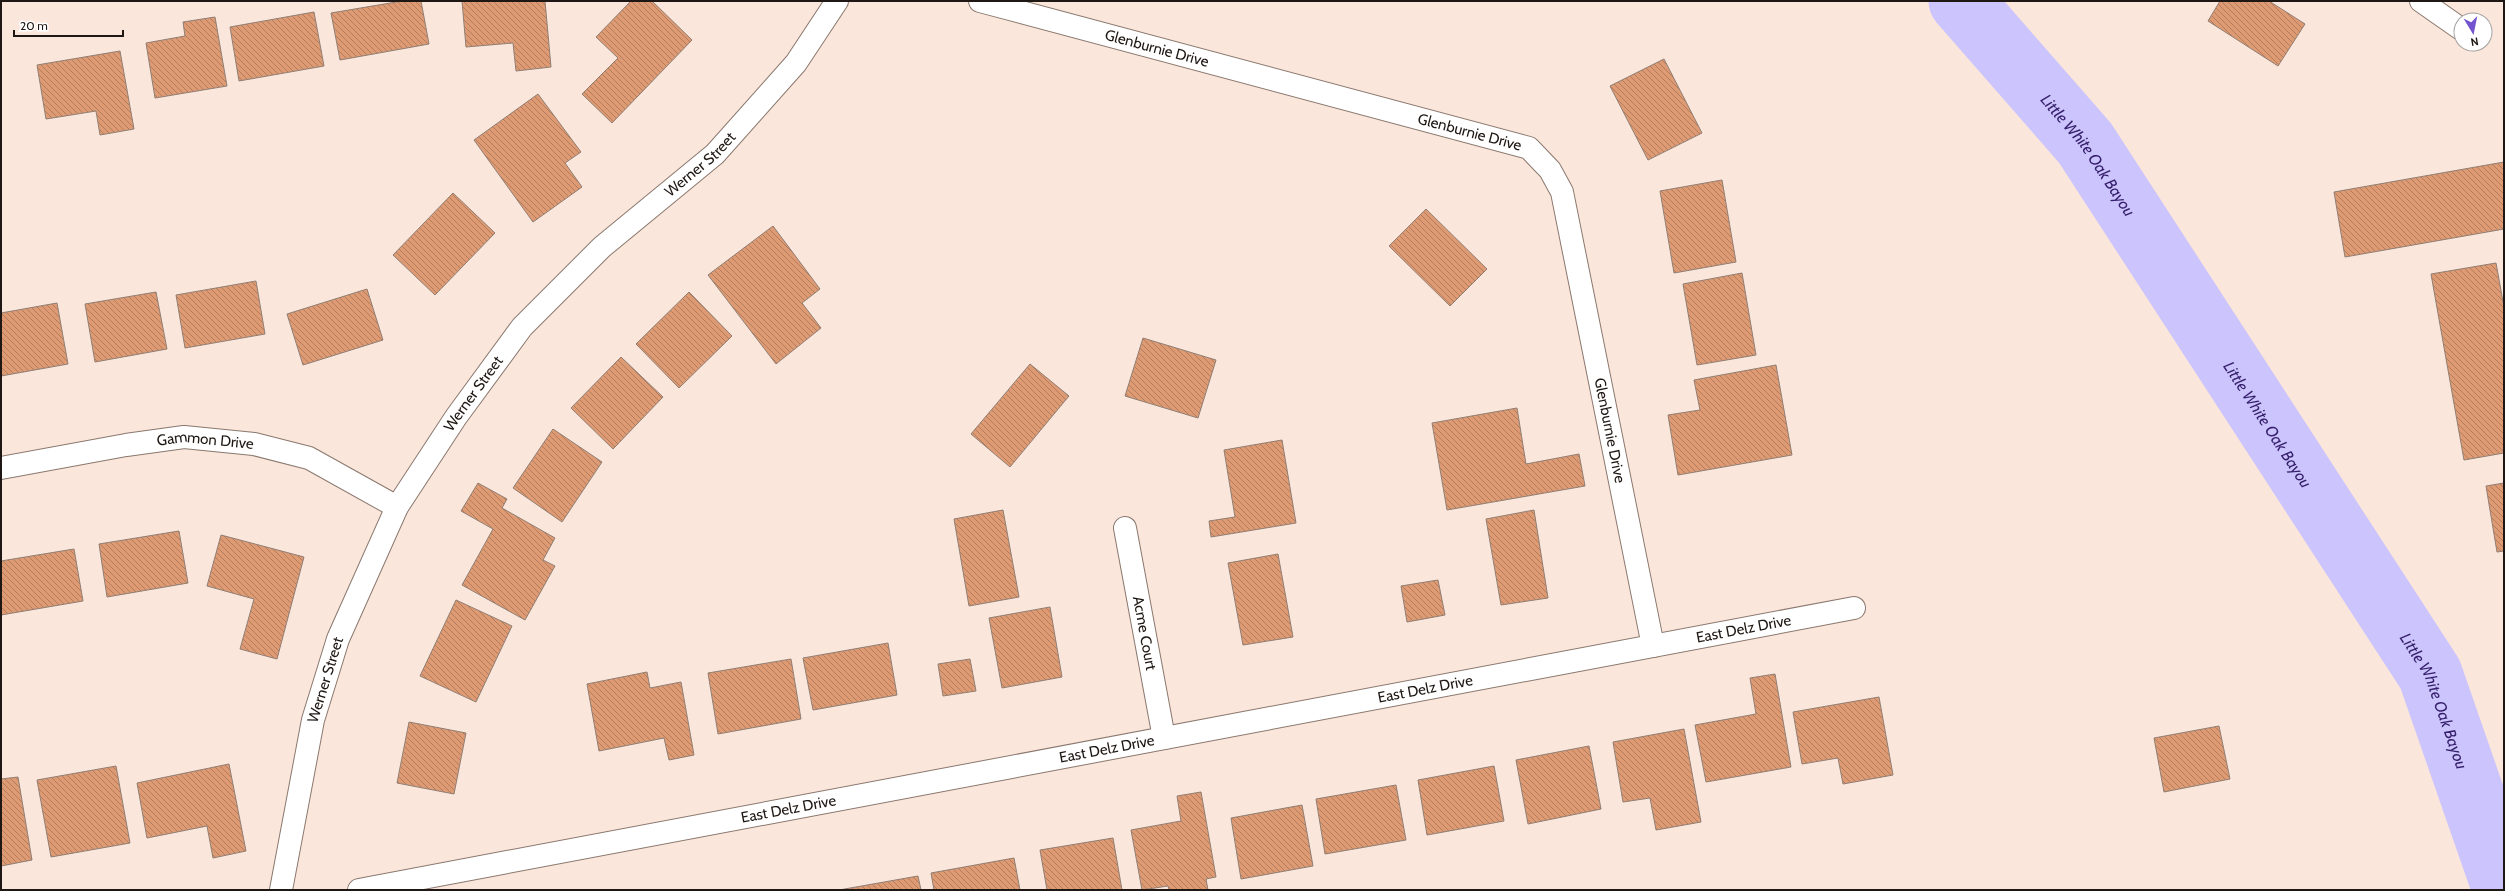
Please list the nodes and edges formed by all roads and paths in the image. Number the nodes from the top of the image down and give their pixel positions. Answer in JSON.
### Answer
{"nodes":[{"id":1,"x":837,"y":1,"type":"edge"},
{"id":2,"x":980,"y":1,"type":"edge"},
{"id":3,"x":2421,"y":1,"type":"edge"},
{"id":4,"x":2453,"y":23,"type":"edge"},
{"id":5,"x":1,"y":468,"type":"edge"},
{"id":6,"x":397,"y":507,"type":"junction"},
{"id":7,"x":1125,"y":528,"type":"dead end"},
{"id":8,"x":1854,"y":608,"type":"dead end"},
{"id":9,"x":1653,"y":646,"type":"junction"},
{"id":10,"x":1164,"y":738,"type":"junction"},
{"id":11,"x":281,"y":890,"type":"edge"},
{"id":12,"x":359,"y":890,"type":"edge"}],
"edges":[{"from":1,"to":6,"type":"street","name":"Werner Street"},
{"from":2,"to":9,"type":"street","name":"Glenburnie Drive"},
{"from":3,"to":4,"type":"street"},
{"from":5,"to":6,"type":"street","name":"Gammon Drive"},
{"from":6,"to":11,"type":"street","name":"Werner Street"},
{"from":7,"to":10,"type":"street","name":"Acme Court"},
{"from":8,"to":9,"type":"street","name":"East Delz Drive"},
{"from":9,"to":10,"type":"street","name":"East Delz Drive"},
{"from":10,"to":12,"type":"street","name":"East Delz Drive"}]}
